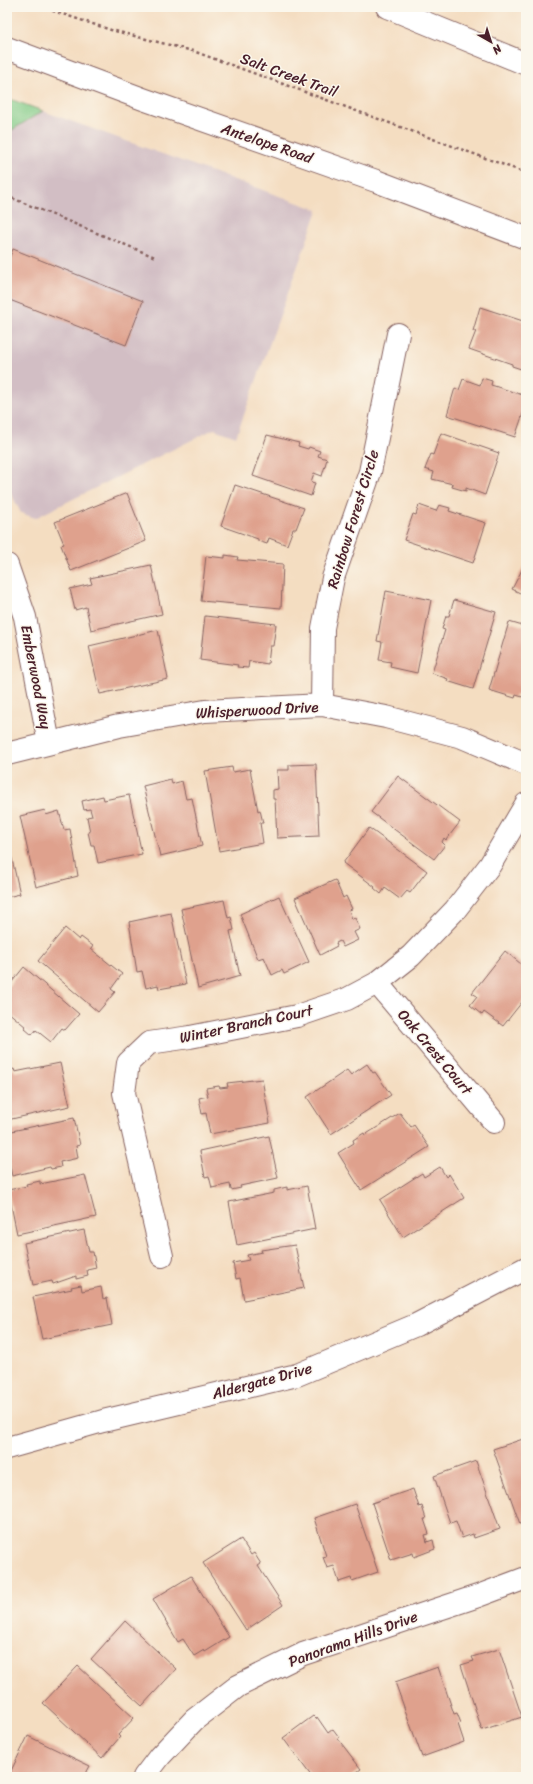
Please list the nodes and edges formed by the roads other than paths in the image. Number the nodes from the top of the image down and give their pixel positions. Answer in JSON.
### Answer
{"nodes":[{"id":1,"x":387,"y":7,"type":"edge"},
{"id":2,"x":7,"y":48,"type":"edge"},
{"id":3,"x":526,"y":64,"type":"edge"},
{"id":4,"x":526,"y":238,"type":"edge"},
{"id":5,"x":398,"y":334,"type":"dead end"},
{"id":6,"x":7,"y":565,"type":"edge"},
{"id":7,"x":322,"y":705,"type":"junction"},
{"id":8,"x":49,"y":743,"type":"junction"},
{"id":9,"x":7,"y":754,"type":"edge"},
{"id":10,"x":526,"y":764,"type":"edge"},
{"id":11,"x":526,"y":804,"type":"edge"},
{"id":12,"x":377,"y":983,"type":"junction"},
{"id":13,"x":494,"y":1122,"type":"dead end"},
{"id":14,"x":162,"y":1256,"type":"dead end"},
{"id":15,"x":526,"y":1268,"type":"edge"},
{"id":16,"x":7,"y":1448,"type":"edge"},
{"id":17,"x":526,"y":1578,"type":"edge"},
{"id":18,"x":144,"y":1777,"type":"edge"}],
"edges":[{"from":1,"to":3,"type":"main road"},
{"from":2,"to":4,"type":"main road","name":"Antelope Road"},
{"from":5,"to":7,"type":"main road","name":"Rainbow Forest Circle"},
{"from":6,"to":8,"type":"main road","name":"Emberwood Way"},
{"from":7,"to":8,"type":"main road","name":"Whisperwood Drive"},
{"from":7,"to":10,"type":"main road","name":"Whisperwood Drive"},
{"from":8,"to":9,"type":"main road","name":"Whisperwood Drive"},
{"from":11,"to":12,"type":"main road","name":"Winter Branch Court"},
{"from":12,"to":13,"type":"main road","name":"Oak Crest Court"},
{"from":12,"to":14,"type":"main road","name":"Winter Branch Court"},
{"from":15,"to":16,"type":"main road","name":"Aldergate Drive"},
{"from":17,"to":18,"type":"main road","name":"Panorama Hills Drive"}]}
